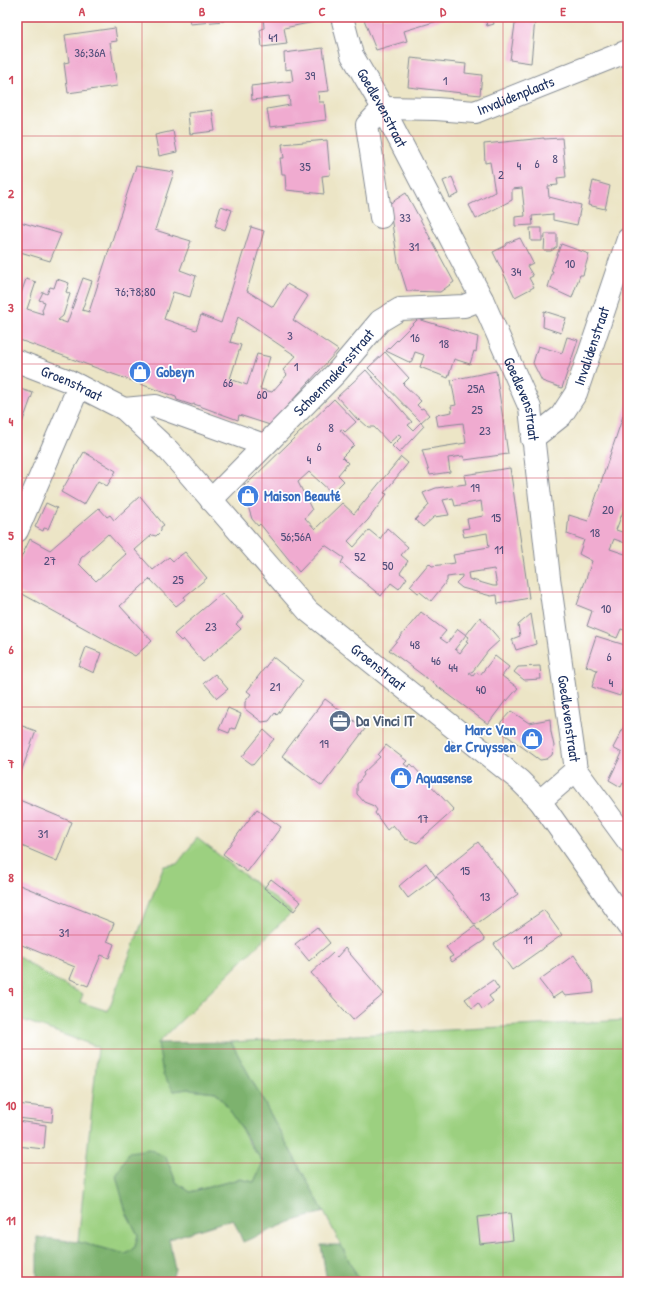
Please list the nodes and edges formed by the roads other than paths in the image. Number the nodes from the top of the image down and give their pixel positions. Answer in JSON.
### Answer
{"nodes":[{"id":1,"x":342,"y":17,"type":"edge"},
{"id":2,"x":625,"y":55,"type":"edge"},
{"id":3,"x":383,"y":108,"type":"junction"},
{"id":4,"x":381,"y":217,"type":"dead end"},
{"id":5,"x":628,"y":239,"type":"edge"},
{"id":6,"x":482,"y":299,"type":"junction"},
{"id":7,"x":17,"y":362,"type":"edge"},
{"id":8,"x":80,"y":386,"type":"junction"},
{"id":9,"x":124,"y":409,"type":"junction"},
{"id":10,"x":532,"y":439,"type":"junction"},
{"id":11,"x":264,"y":445,"type":"junction"},
{"id":12,"x":211,"y":500,"type":"junction"},
{"id":13,"x":17,"y":531,"type":"edge"},
{"id":14,"x":576,"y":770,"type":"junction"},
{"id":15,"x":540,"y":801,"type":"junction"},
{"id":16,"x":628,"y":841,"type":"edge"},
{"id":17,"x":628,"y":926,"type":"edge"}],
"edges":[{"from":1,"to":3,"type":"street","name":"Goedlevenstraat"},
{"from":2,"to":3,"type":"street","name":"Invalidenplaats"},
{"from":3,"to":4,"type":"street"},
{"from":3,"to":6,"type":"street","name":"Goedlevenstraat"},
{"from":5,"to":10,"type":"street","name":"Invalidenstraat"},
{"from":6,"to":10,"type":"street","name":"Goedlevenstraat"},
{"from":6,"to":11,"type":"street","name":"Schoenmakersstraat"},
{"from":7,"to":8,"type":"street","name":"Groenstraat"},
{"from":8,"to":9,"type":"street","name":"Groenstraat"},
{"from":8,"to":13,"type":"street"},
{"from":9,"to":11,"type":"street"},
{"from":9,"to":12,"type":"street","name":"Groenstraat"},
{"from":10,"to":14,"type":"street","name":"Goedlevenstraat"},
{"from":11,"to":12,"type":"street","name":"Schoenmakersstraat"},
{"from":12,"to":15,"type":"street","name":"Groenstraat"},
{"from":14,"to":15,"type":"street","name":"Goedlevenstraat"},
{"from":14,"to":16,"type":"street"},
{"from":15,"to":17,"type":"street","name":"Groenstraat"}]}
